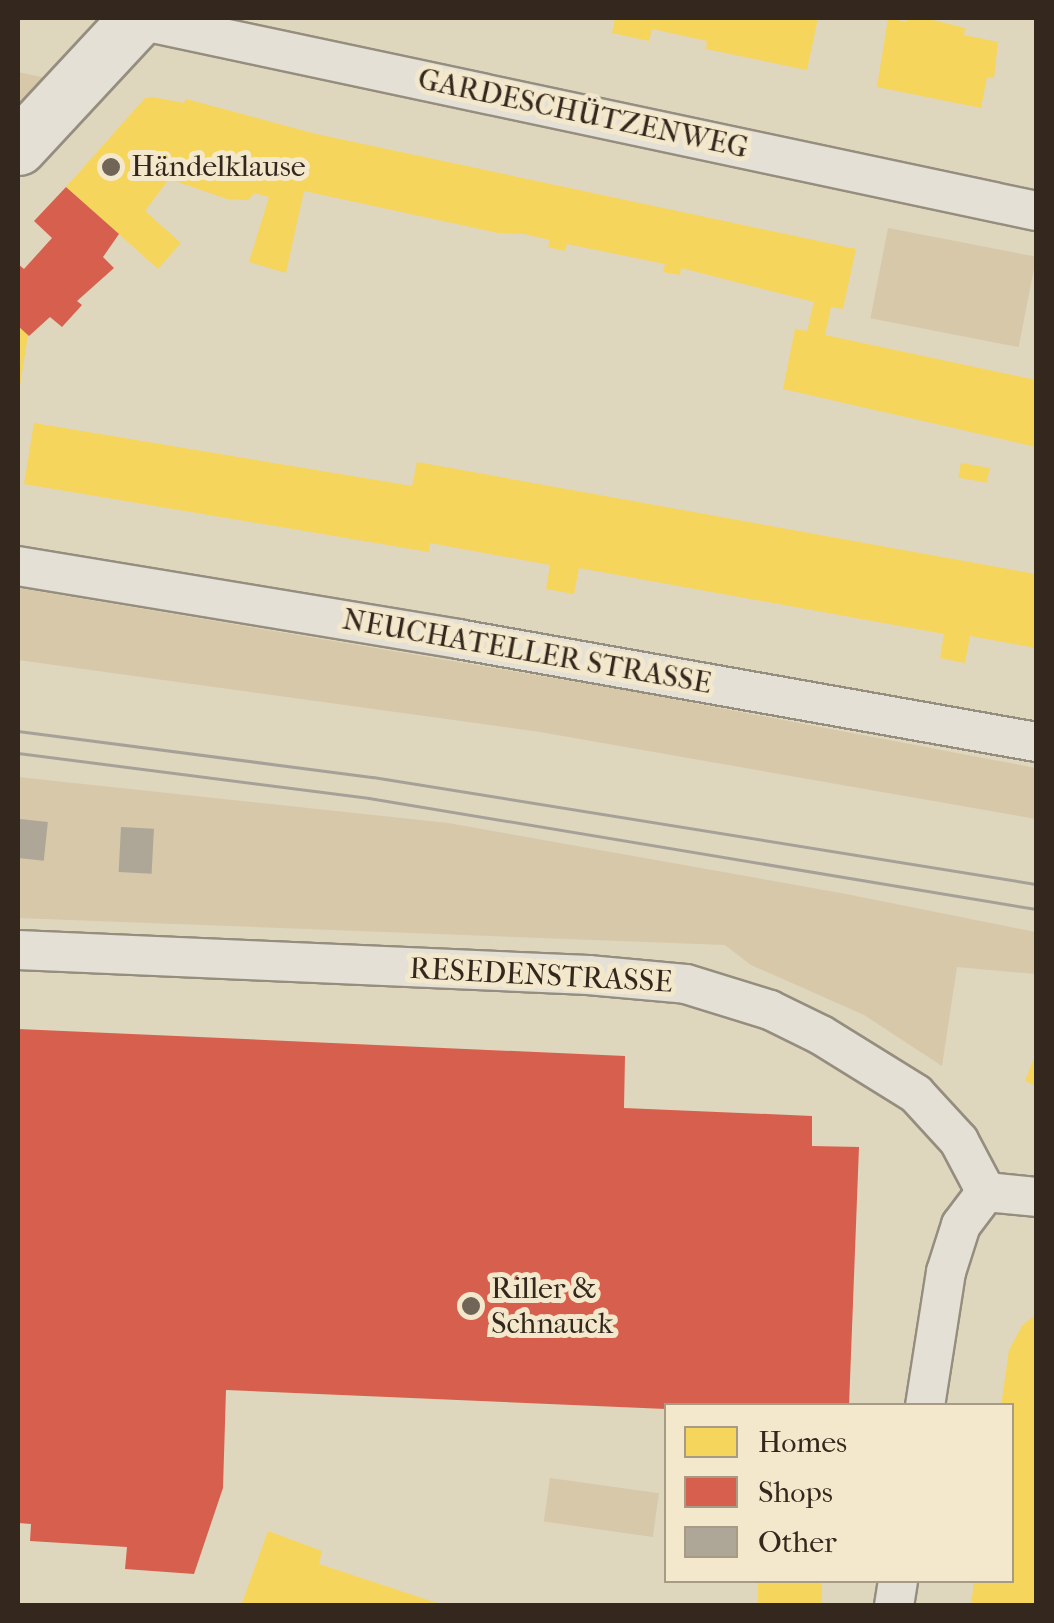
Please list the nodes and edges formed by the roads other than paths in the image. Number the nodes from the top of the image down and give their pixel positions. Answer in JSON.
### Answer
{"nodes":[{"id":1,"x":135,"y":18,"type":"edge"},
{"id":2,"x":18,"y":147,"type":"edge"},
{"id":3,"x":1036,"y":211,"type":"edge"},
{"id":4,"x":18,"y":566,"type":"edge"},
{"id":5,"x":1036,"y":742,"type":"edge"},
{"id":6,"x":18,"y":950,"type":"edge"},
{"id":7,"x":986,"y":1192,"type":"junction"},
{"id":8,"x":1036,"y":1197,"type":"edge"},
{"id":9,"x":925,"y":1403,"type":"edge"}],
"edges":[{"from":1,"to":2,"type":"main road"},
{"from":1,"to":3,"type":"street","name":"GARDESCHÜTZENWEG"},
{"from":4,"to":5,"type":"street","name":"NEUCHATELLER STRASSE"},
{"from":6,"to":7,"type":"street","name":"RESEDENSTRASSE"},
{"from":7,"to":8,"type":"street"},
{"from":7,"to":9,"type":"street"}]}
